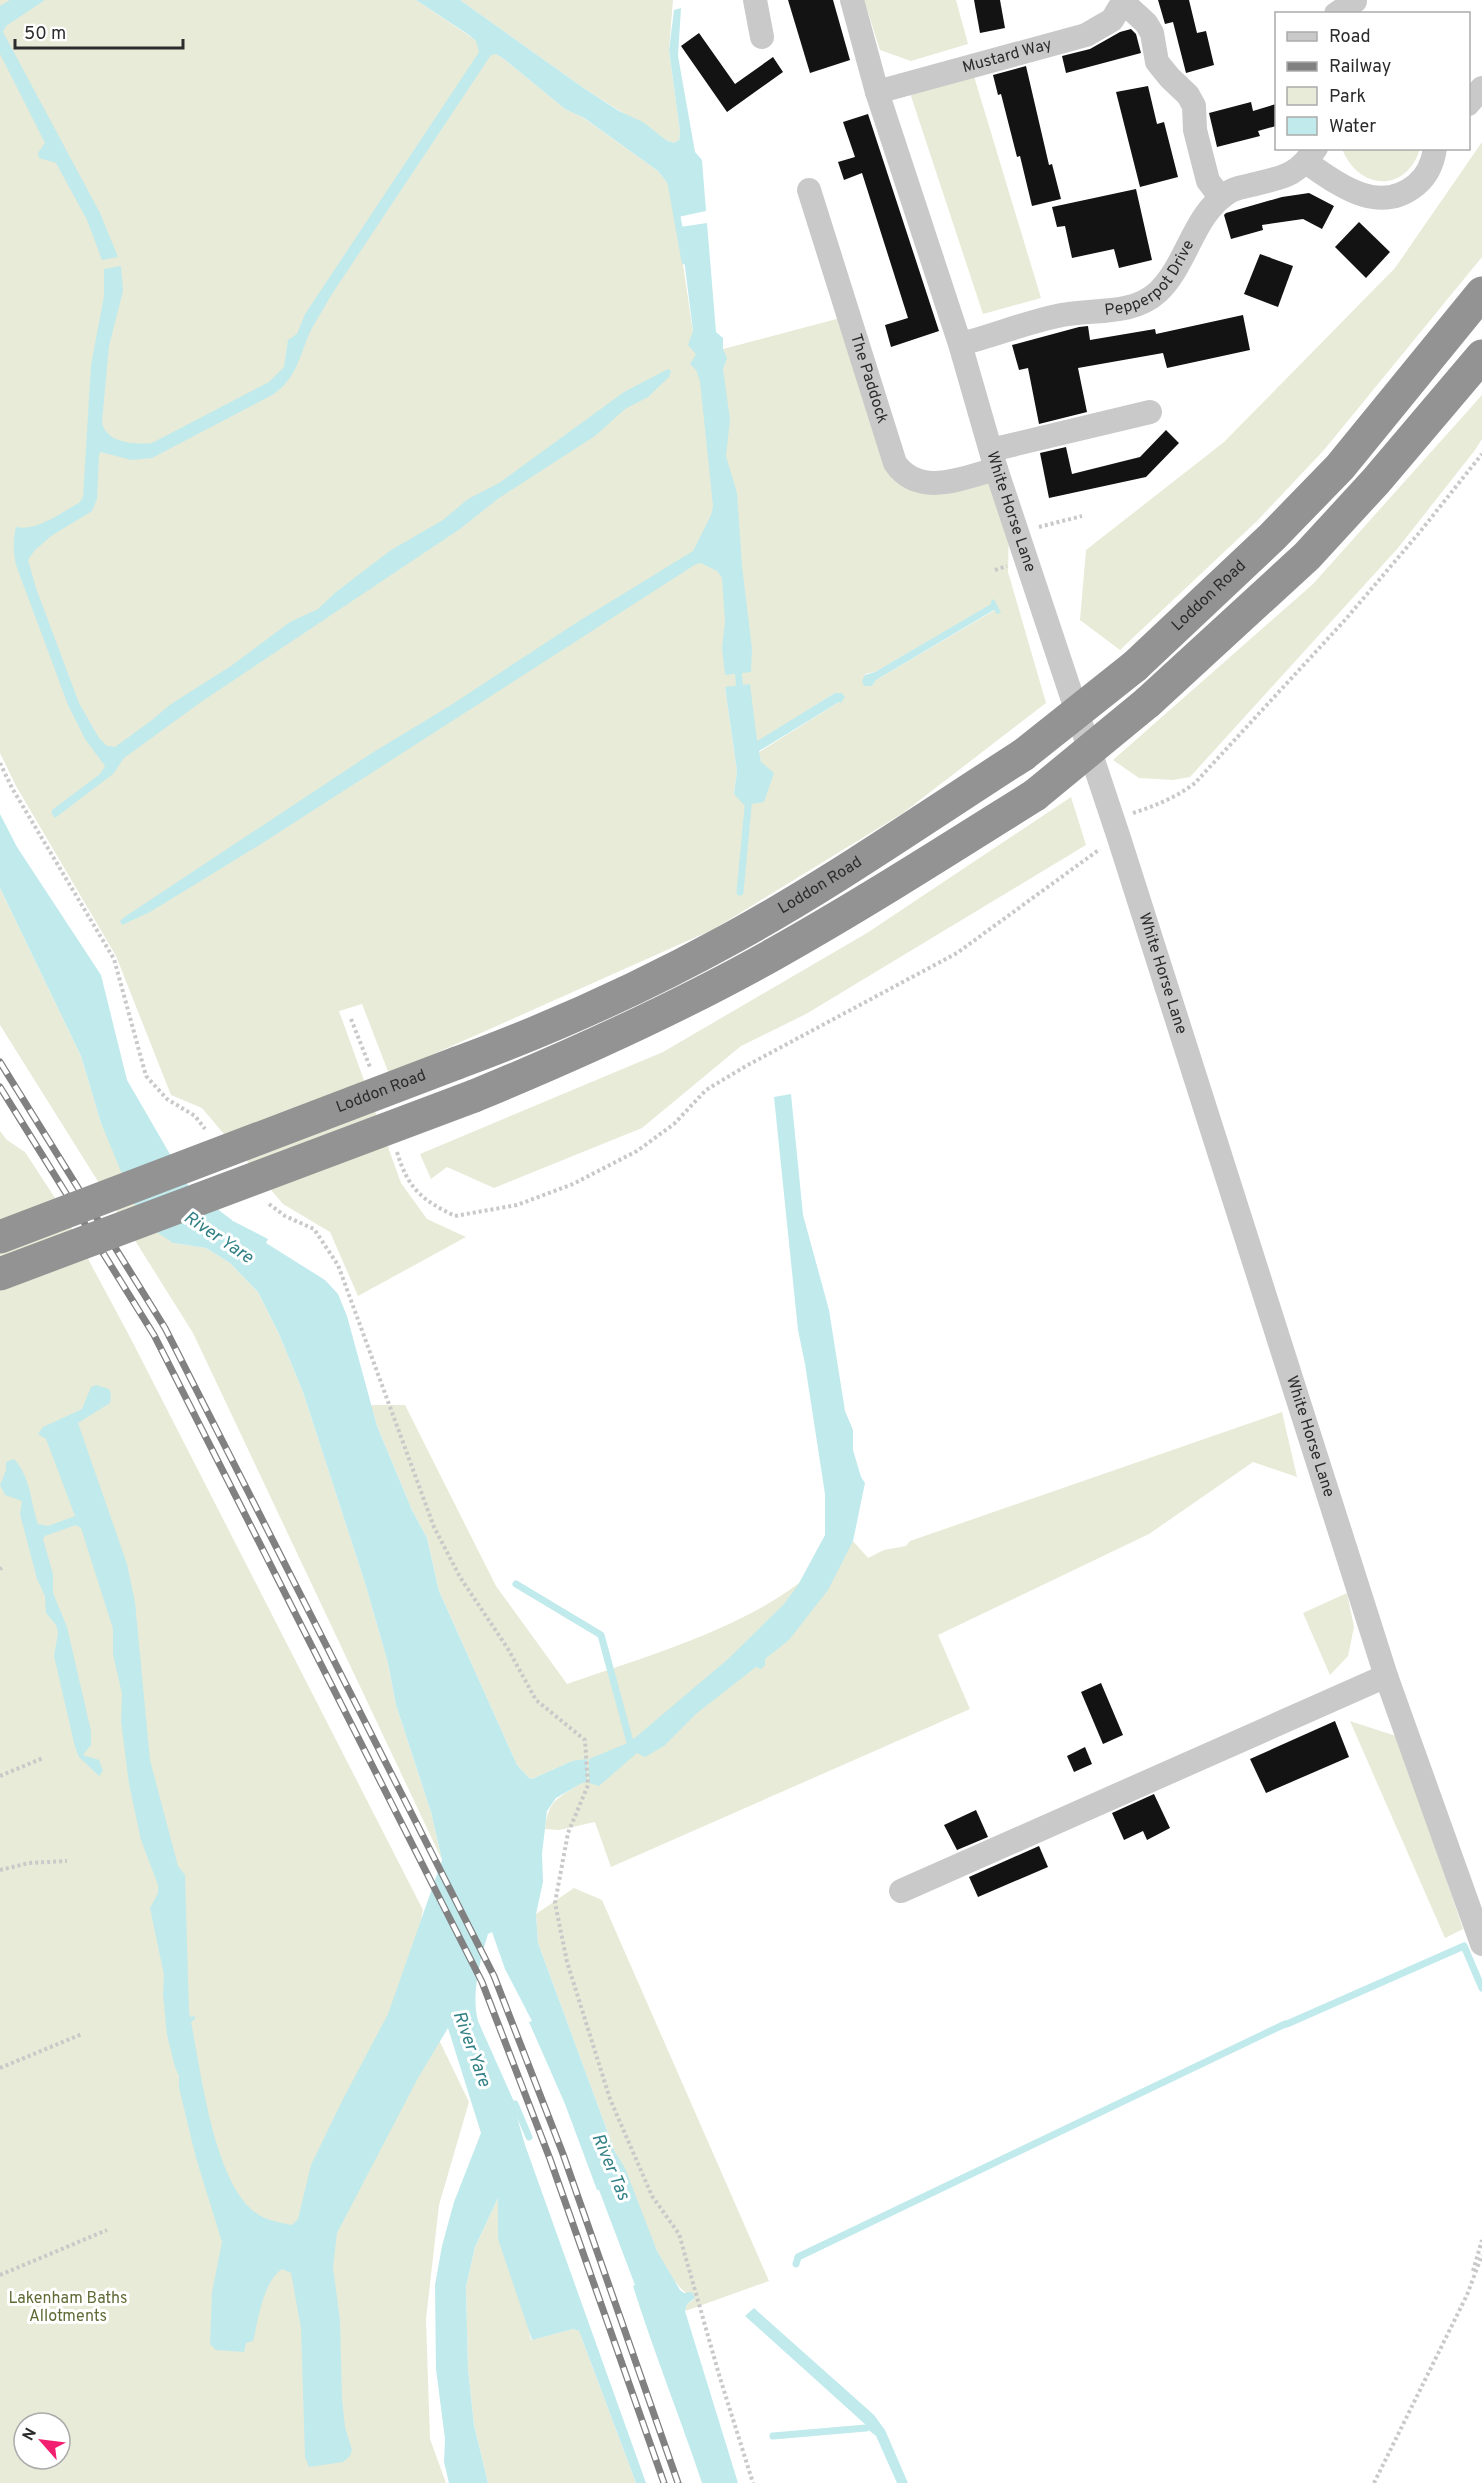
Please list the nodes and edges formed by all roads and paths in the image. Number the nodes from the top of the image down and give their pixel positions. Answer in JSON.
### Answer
{"nodes":[{"id":1,"x":755,"y":0,"type":"edge"},
{"id":2,"x":852,"y":0,"type":"edge"},
{"id":3,"x":1124,"y":1,"type":"edge"},
{"id":4,"x":1355,"y":1,"type":"edge"},
{"id":5,"x":1339,"y":12,"type":"edge"},
{"id":6,"x":762,"y":37,"type":"dead end"},
{"id":7,"x":1482,"y":88,"type":"edge"},
{"id":8,"x":877,"y":92,"type":"junction"},
{"id":9,"x":1470,"y":102,"type":"edge"},
{"id":10,"x":1434,"y":150,"type":"edge"},
{"id":11,"x":1311,"y":155,"type":"edge"},
{"id":12,"x":809,"y":190,"type":"dead end"},
{"id":13,"x":1221,"y":198,"type":"junction"},
{"id":14,"x":1482,"y":293,"type":"edge"},
{"id":15,"x":960,"y":345,"type":"junction"},
{"id":16,"x":1482,"y":356,"type":"edge"},
{"id":17,"x":1150,"y":412,"type":"dead end"},
{"id":18,"x":1482,"y":454,"type":"edge"},
{"id":19,"x":993,"y":459,"type":"junction"},
{"id":20,"x":1082,"y":516,"type":"dead end"},
{"id":21,"x":1018,"y":533,"type":"junction"},
{"id":22,"x":0,"y":763,"type":"edge"},
{"id":23,"x":1116,"y":828,"type":"junction"},
{"id":24,"x":351,"y":1019,"type":"dead end"},
{"id":25,"x":370,"y":1069,"type":"dead end"},
{"id":26,"x":195,"y":1116,"type":"dead end"},
{"id":27,"x":394,"y":1141,"type":"dead end"},
{"id":28,"x":269,"y":1204,"type":"dead end"},
{"id":29,"x":0,"y":1237,"type":"edge"},
{"id":30,"x":0,"y":1274,"type":"edge"},
{"id":31,"x":1386,"y":1676,"type":"junction"},
{"id":32,"x":43,"y":1758,"type":"dead end"},
{"id":33,"x":0,"y":1776,"type":"edge"},
{"id":34,"x":67,"y":1861,"type":"dead end"},
{"id":35,"x":0,"y":1870,"type":"edge"},
{"id":36,"x":901,"y":1891,"type":"dead end"},
{"id":37,"x":1482,"y":1944,"type":"edge"},
{"id":38,"x":82,"y":2034,"type":"dead end"},
{"id":39,"x":0,"y":2068,"type":"edge"},
{"id":40,"x":106,"y":2230,"type":"dead end"},
{"id":41,"x":1482,"y":2240,"type":"edge"},
{"id":42,"x":1482,"y":2255,"type":"edge"},
{"id":43,"x":0,"y":2275,"type":"edge"},
{"id":44,"x":1467,"y":2295,"type":"junction"},
{"id":45,"x":753,"y":2483,"type":"edge"},
{"id":46,"x":1374,"y":2483,"type":"edge"}],
"edges":[{"from":1,"to":6,"type":"street"},
{"from":2,"to":8,"type":"street","name":"White Horse Lane"},
{"from":3,"to":8,"type":"street","name":"Mustard Way"},
{"from":3,"to":13,"type":"street"},
{"from":4,"to":5,"type":"street"},
{"from":7,"to":9,"type":"street"},
{"from":8,"to":15,"type":"street","name":"White Horse Lane"},
{"from":10,"to":11,"type":"street","name":"Pepperpot Drive"},
{"from":11,"to":13,"type":"street","name":"Pepperpot Drive"},
{"from":12,"to":19,"type":"street","name":"The Paddock"},
{"from":13,"to":15,"type":"street","name":"Pepperpot Drive"},
{"from":14,"to":29,"type":"highway","name":"Loddon Road","bridge":true},
{"from":15,"to":19,"type":"street","name":"White Horse Lane"},
{"from":16,"to":30,"type":"highway","bridge":true},
{"from":17,"to":19,"type":"street","name":"The Paddock"},
{"from":18,"to":23,"type":"path"},
{"from":19,"to":21,"type":"street","name":"White Horse Lane"},
{"from":20,"to":21,"type":"path"},
{"from":21,"to":23,"type":"street","name":"White Horse Lane"},
{"from":22,"to":26,"type":"path"},
{"from":23,"to":27,"type":"path"},
{"from":23,"to":31,"type":"street","name":"White Horse Lane"},
{"from":24,"to":25,"type":"path"},
{"from":28,"to":45,"type":"path"},
{"from":31,"to":36,"type":"street"},
{"from":31,"to":37,"type":"street","name":"White Horse Lane"},
{"from":32,"to":33,"type":"path"},
{"from":34,"to":35,"type":"path"},
{"from":38,"to":39,"type":"path"},
{"from":40,"to":43,"type":"path"},
{"from":41,"to":44,"type":"path"},
{"from":42,"to":44,"type":"path"},
{"from":44,"to":46,"type":"path"}]}
